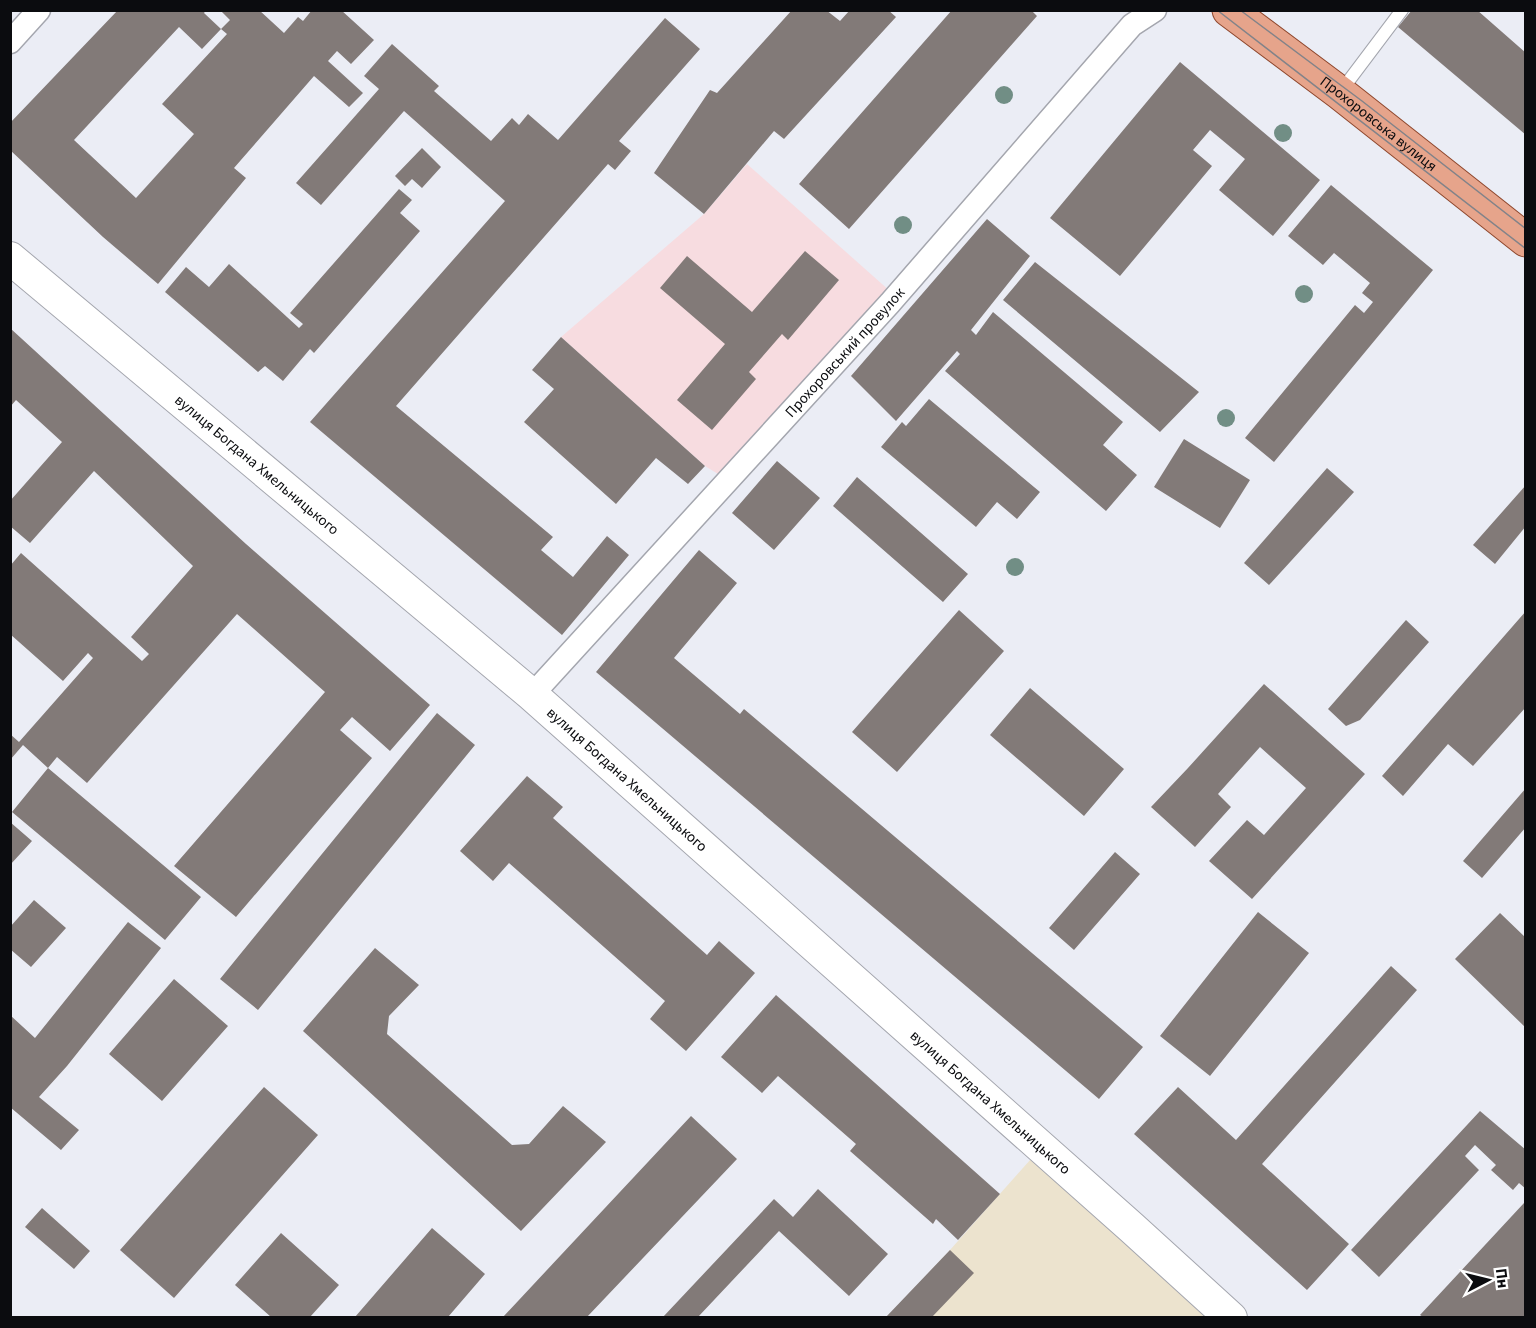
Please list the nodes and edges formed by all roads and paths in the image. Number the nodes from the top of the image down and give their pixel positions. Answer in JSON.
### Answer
{"nodes":[{"id":1,"x":39,"y":10,"type":"edge"},
{"id":2,"x":1155,"y":10,"type":"edge"},
{"id":3,"x":1228,"y":10,"type":"edge"},
{"id":4,"x":1402,"y":10,"type":"edge"},
{"id":5,"x":10,"y":42,"type":"edge"},
{"id":6,"x":1340,"y":93,"type":"junction"},
{"id":7,"x":1526,"y":240,"type":"edge"},
{"id":8,"x":10,"y":258,"type":"edge"},
{"id":9,"x":532,"y":695,"type":"junction"},
{"id":10,"x":1231,"y":1317,"type":"edge"}],
"edges":[{"from":1,"to":5,"type":"street"},
{"from":2,"to":9,"type":"street","name":"Прохоровський провулок"},
{"from":3,"to":6,"type":"main road","name":"Прохоровська вулиця"},
{"from":4,"to":6,"type":"lane"},
{"from":6,"to":7,"type":"main road","name":"Прохоровська вулиця"},
{"from":8,"to":9,"type":"main road","name":"вулиця Богдана Хмельницького"},
{"from":9,"to":10,"type":"main road","name":"вулиця Богдана Хмельницького"}]}
